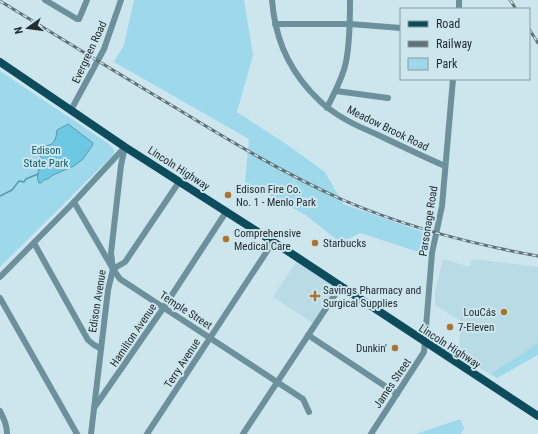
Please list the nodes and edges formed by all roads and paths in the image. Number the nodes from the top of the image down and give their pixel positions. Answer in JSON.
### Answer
{"nodes":[{"id":1,"x":45,"y":0,"type":"edge"},
{"id":2,"x":86,"y":0,"type":"edge"},
{"id":3,"x":121,"y":0,"type":"edge"},
{"id":4,"x":272,"y":0,"type":"edge"},
{"id":5,"x":350,"y":0,"type":"edge"},
{"id":6,"x":275,"y":24,"type":"junction"},
{"id":7,"x":350,"y":24,"type":"junction"},
{"id":8,"x":400,"y":28,"type":"edge"},
{"id":9,"x":0,"y":62,"type":"edge"},
{"id":10,"x":452,"y":80,"type":"edge"},
{"id":11,"x":336,"y":91,"type":"junction"},
{"id":12,"x":388,"y":98,"type":"dead end"},
{"id":13,"x":327,"y":108,"type":"junction"},
{"id":14,"x":71,"y":110,"type":"junction"},
{"id":15,"x":125,"y":147,"type":"junction"},
{"id":16,"x":445,"y":166,"type":"junction"},
{"id":17,"x":180,"y":182,"type":"junction"},
{"id":18,"x":74,"y":202,"type":"junction"},
{"id":19,"x":226,"y":212,"type":"junction"},
{"id":20,"x":273,"y":242,"type":"junction"},
{"id":21,"x":34,"y":243,"type":"junction"},
{"id":22,"x":113,"y":269,"type":"junction"},
{"id":23,"x":0,"y":277,"type":"edge"},
{"id":24,"x":340,"y":287,"type":"junction"},
{"id":25,"x":0,"y":298,"type":"edge"},
{"id":26,"x":164,"y":307,"type":"junction"},
{"id":27,"x":308,"y":335,"type":"junction"},
{"id":28,"x":210,"y":338,"type":"junction"},
{"id":29,"x":426,"y":343,"type":"junction"},
{"id":30,"x":100,"y":348,"type":"junction"},
{"id":31,"x":277,"y":382,"type":"junction"},
{"id":32,"x":397,"y":394,"type":"junction"},
{"id":33,"x":94,"y":408,"type":"junction"},
{"id":34,"x":0,"y":411,"type":"edge"},
{"id":35,"x":309,"y":412,"type":"dead end"},
{"id":36,"x":538,"y":416,"type":"edge"},
{"id":37,"x":7,"y":434,"type":"edge"},
{"id":38,"x":77,"y":434,"type":"edge"},
{"id":39,"x":90,"y":434,"type":"edge"},
{"id":40,"x":147,"y":434,"type":"edge"},
{"id":41,"x":243,"y":434,"type":"edge"},
{"id":42,"x":371,"y":434,"type":"edge"}],
"edges":[{"from":1,"to":2,"type":"street"},
{"from":3,"to":14,"type":"street","name":"Evergreen Road"},
{"from":4,"to":6,"type":"street","name":"Meadow Brook Road"},
{"from":5,"to":7,"type":"street"},
{"from":6,"to":7,"type":"street"},
{"from":6,"to":13,"type":"street","name":"Meadow Brook Road"},
{"from":7,"to":8,"type":"street"},
{"from":7,"to":11,"type":"street"},
{"from":9,"to":14,"type":"main road","name":"Lincoln Highway"},
{"from":10,"to":16,"type":"street","name":"Parsonage Road"},
{"from":11,"to":12,"type":"street"},
{"from":11,"to":13,"type":"street"},
{"from":13,"to":16,"type":"street","name":"Meadow Brook Road"},
{"from":14,"to":15,"type":"main road","name":"Lincoln Highway"},
{"from":15,"to":17,"type":"main road","name":"Lincoln Highway"},
{"from":15,"to":18,"type":"street"},
{"from":15,"to":22,"type":"street","name":"Edison Avenue"},
{"from":16,"to":29,"type":"street","name":"Parsonage Road"},
{"from":17,"to":19,"type":"main road","name":"Lincoln Highway"},
{"from":17,"to":22,"type":"street"},
{"from":18,"to":21,"type":"street"},
{"from":18,"to":22,"type":"street","name":"Temple Street"},
{"from":19,"to":20,"type":"main road","name":"Lincoln Highway"},
{"from":19,"to":26,"type":"street","name":"Hamilton Avenue"},
{"from":20,"to":24,"type":"main road","name":"Lincoln Highway"},
{"from":20,"to":28,"type":"street","name":"Terry Avenue"},
{"from":21,"to":23,"type":"street"},
{"from":21,"to":30,"type":"street"},
{"from":22,"to":26,"type":"street","name":"Temple Street"},
{"from":22,"to":30,"type":"street","name":"Edison Avenue"},
{"from":24,"to":27,"type":"street"},
{"from":24,"to":29,"type":"main road","name":"Lincoln Highway"},
{"from":25,"to":38,"type":"street"},
{"from":26,"to":28,"type":"street","name":"Temple Street"},
{"from":26,"to":33,"type":"street","name":"Hamilton Avenue"},
{"from":27,"to":31,"type":"street"},
{"from":27,"to":32,"type":"street"},
{"from":28,"to":31,"type":"street","name":"Temple Street"},
{"from":28,"to":40,"type":"street","name":"Terry Avenue"},
{"from":29,"to":32,"type":"street","name":"James Street"},
{"from":29,"to":36,"type":"main road","name":"Lincoln Highway"},
{"from":30,"to":33,"type":"street","name":"Edison Avenue"},
{"from":31,"to":35,"type":"street","name":"Temple Street"},
{"from":31,"to":41,"type":"street"},
{"from":32,"to":42,"type":"street","name":"James Street"},
{"from":33,"to":39,"type":"street","name":"Edison Avenue"},
{"from":34,"to":37,"type":"street"}]}
